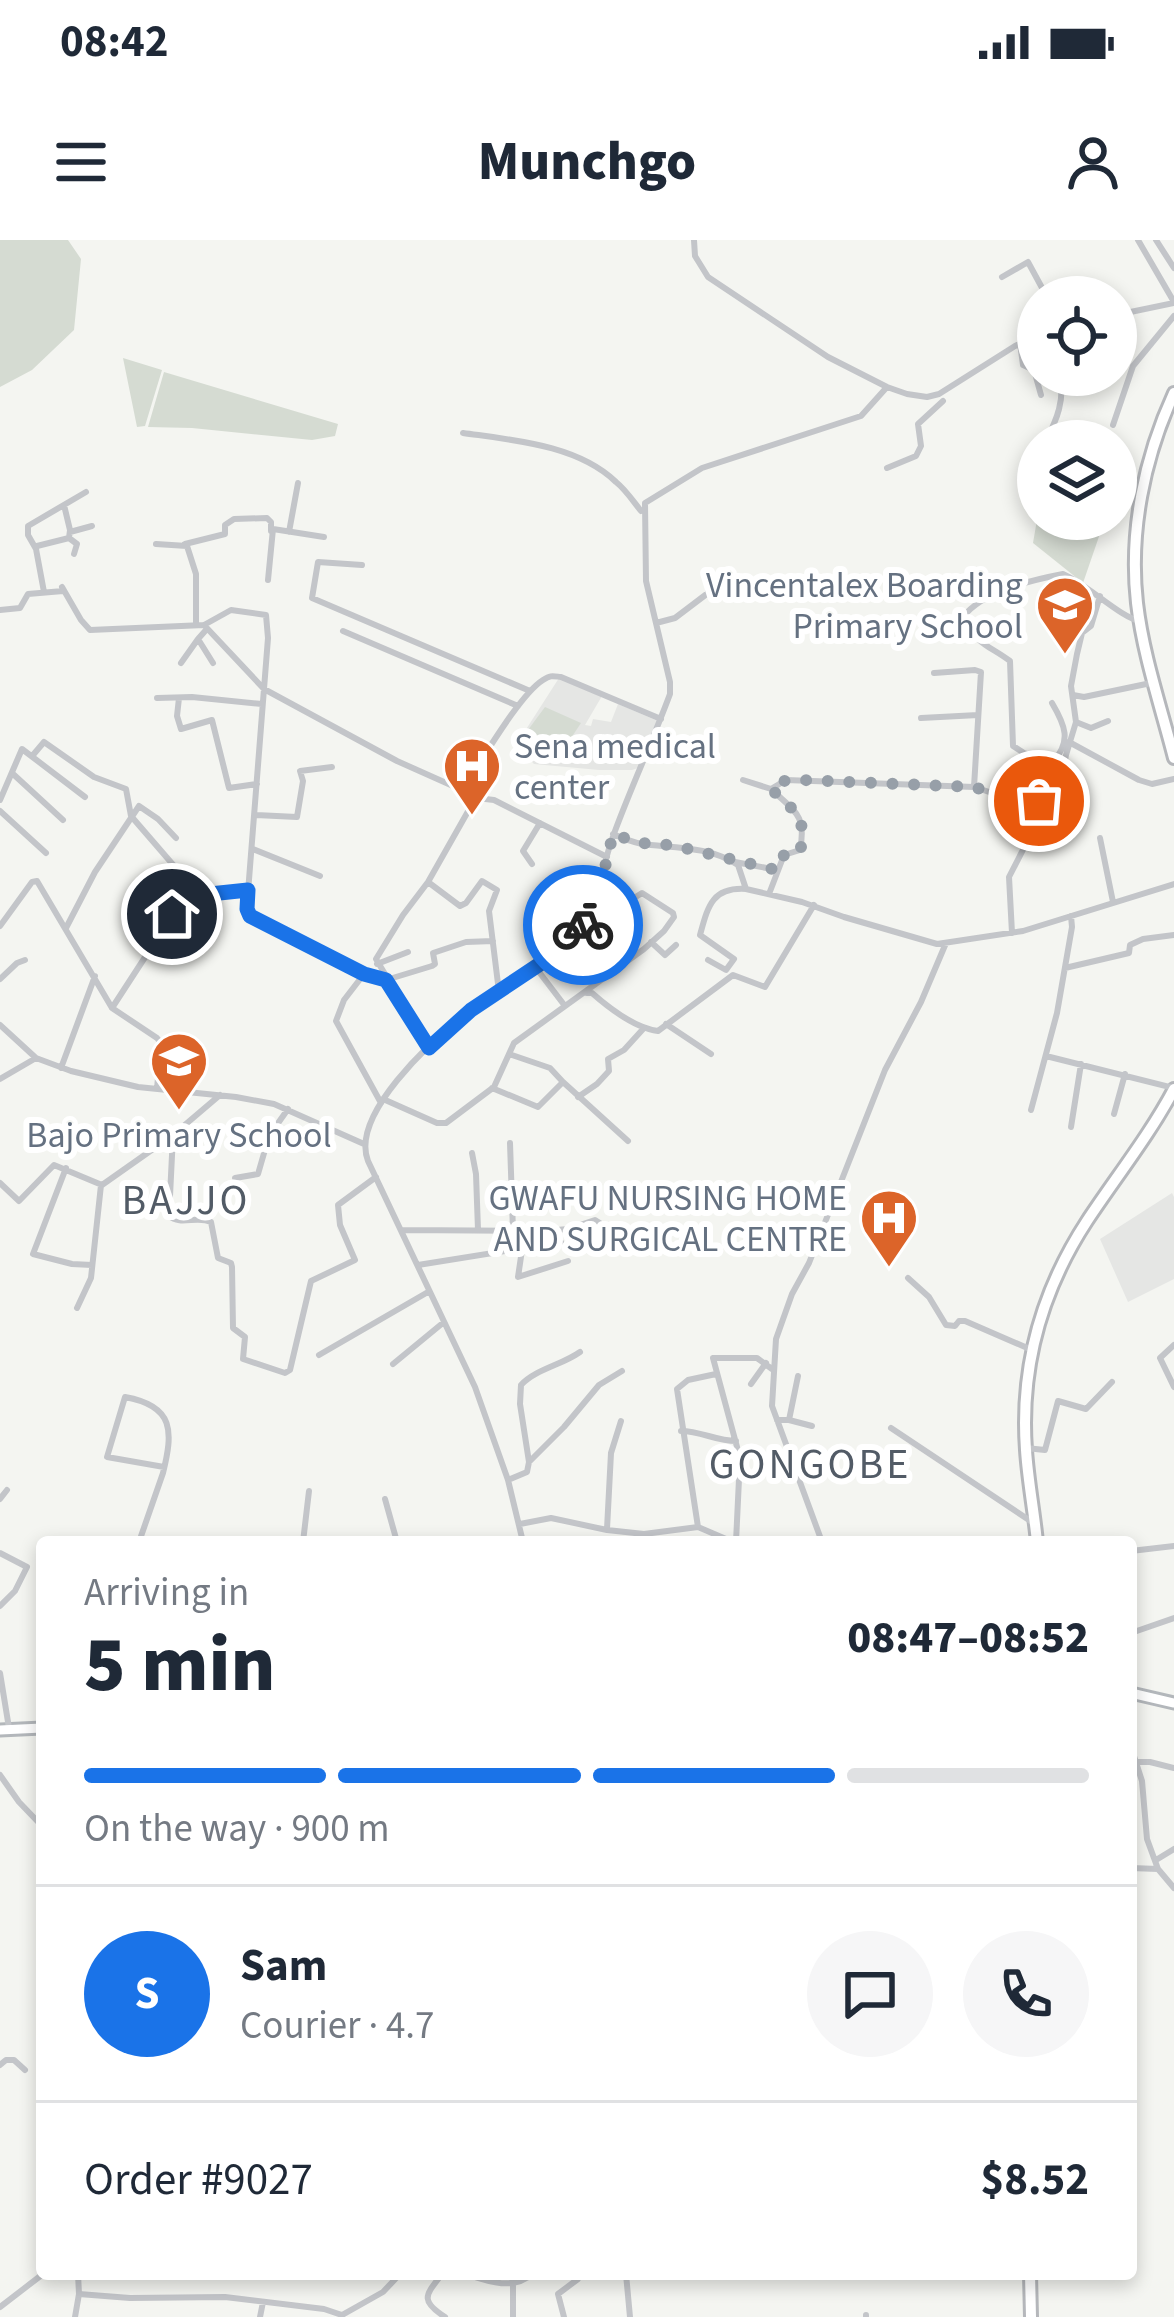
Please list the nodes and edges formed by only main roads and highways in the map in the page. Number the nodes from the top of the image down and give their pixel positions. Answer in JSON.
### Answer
{"nodes":[{"id":1,"x":1174,"y":393,"type":"edge"},
{"id":2,"x":1174,"y":758,"type":"edge"},
{"id":3,"x":1174,"y":1089,"type":"edge"},
{"id":4,"x":1036,"y":1536,"type":"edge"},
{"id":5,"x":1137,"y":1694,"type":"edge"},
{"id":6,"x":1174,"y":1703,"type":"edge"},
{"id":7,"x":36,"y":1728,"type":"edge"},
{"id":8,"x":5,"y":1729,"type":"edge"},
{"id":9,"x":1030,"y":2280,"type":"edge"},
{"id":10,"x":1031,"y":2317,"type":"edge"}],
"edges":[{"from":1,"to":2,"type":"highway"},
{"from":3,"to":4,"type":"highway"},
{"from":5,"to":6,"type":"main road"},
{"from":7,"to":8,"type":"main road"},
{"from":9,"to":10,"type":"highway"}]}
